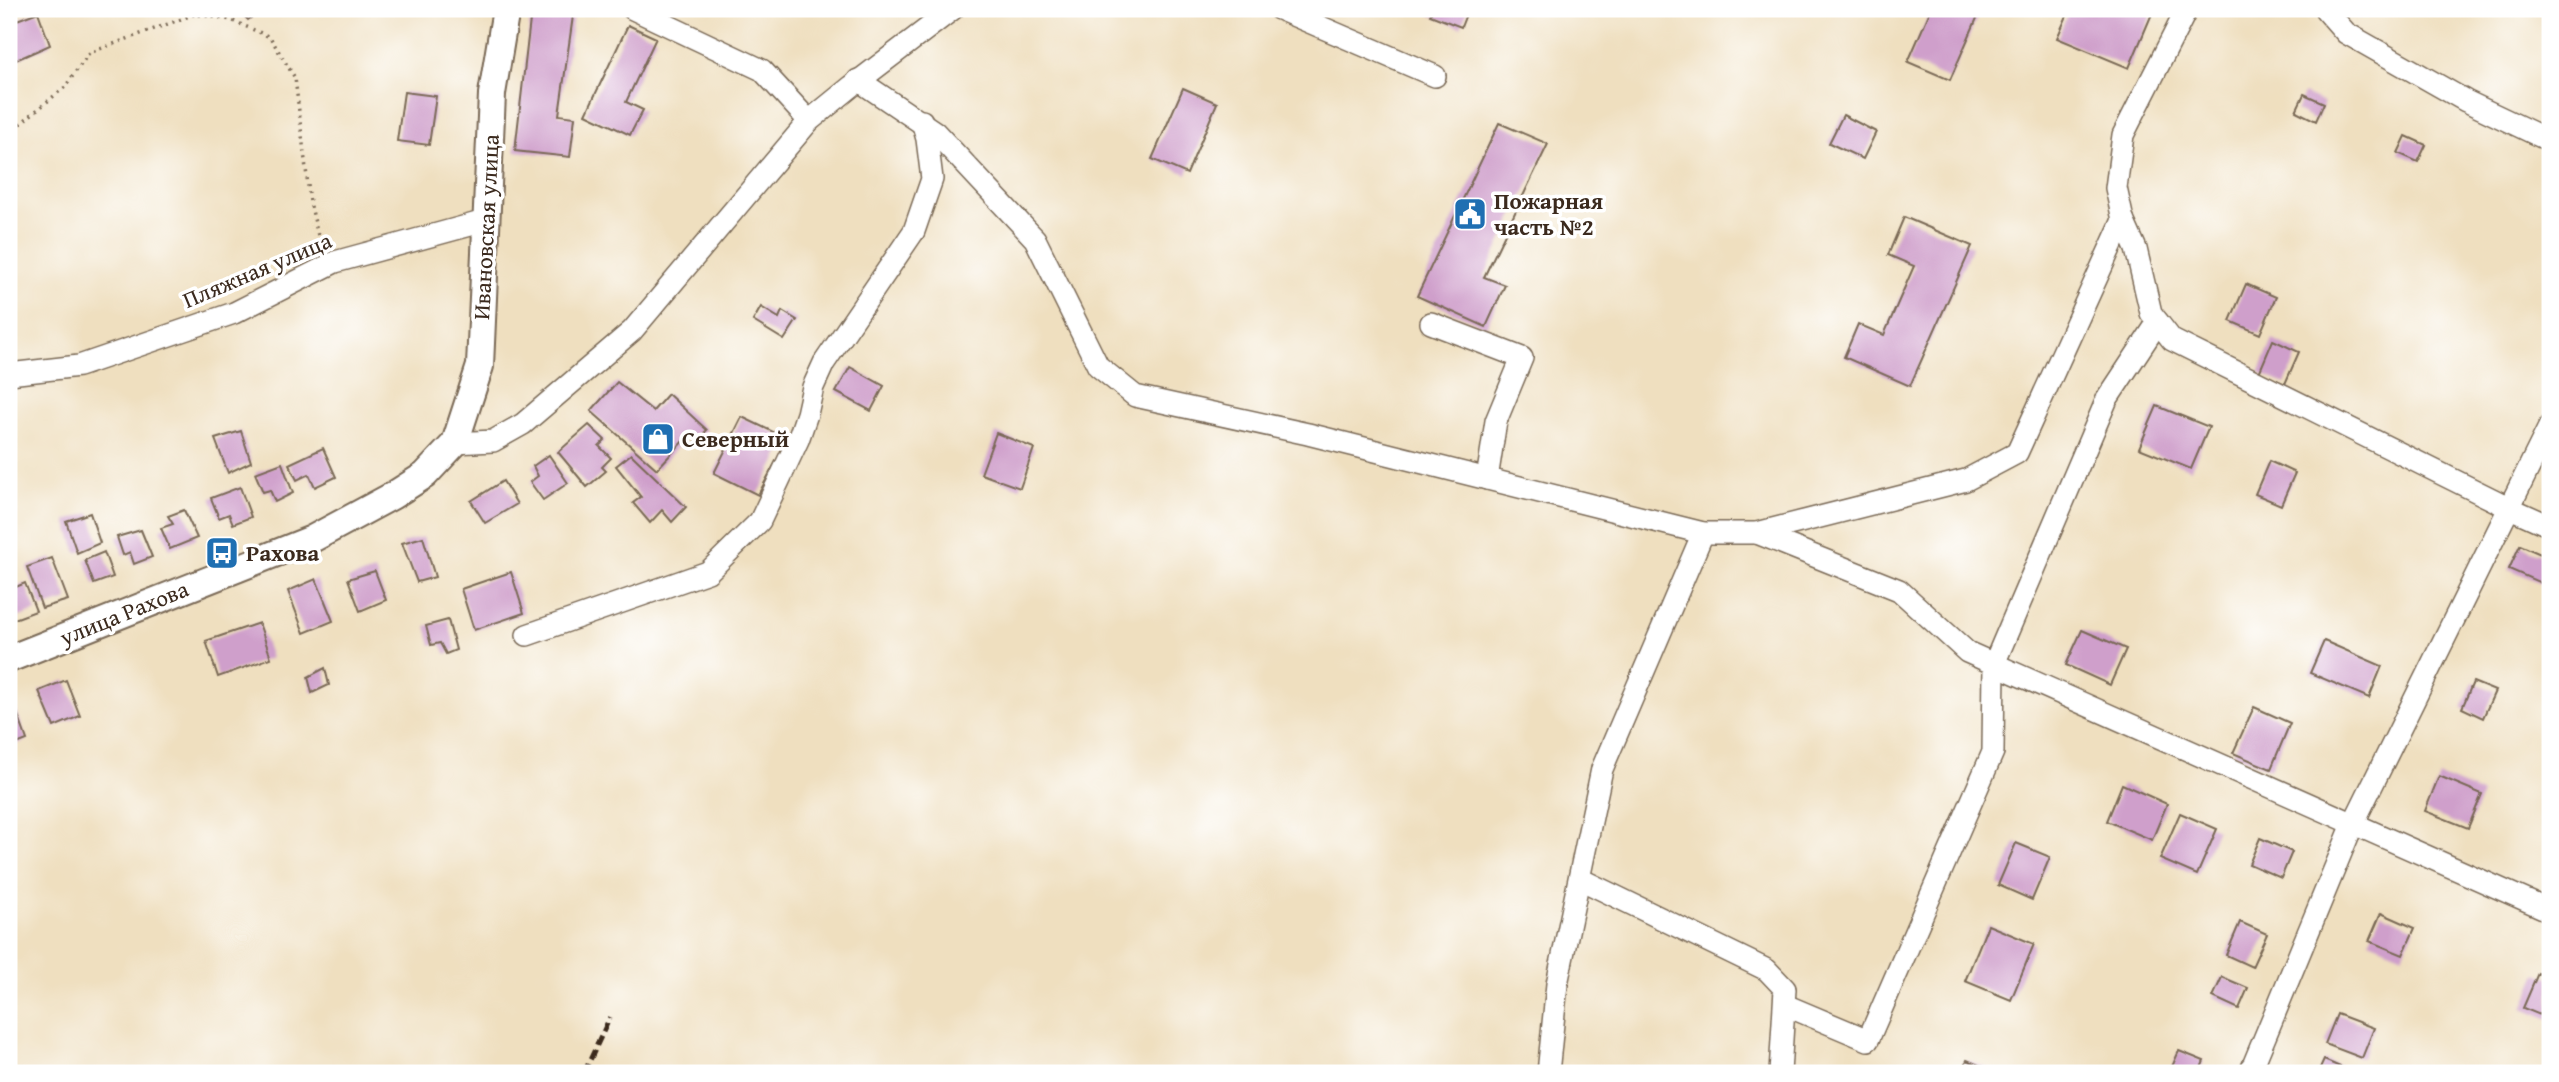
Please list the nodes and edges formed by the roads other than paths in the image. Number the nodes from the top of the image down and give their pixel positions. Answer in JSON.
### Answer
{"nodes":[{"id":1,"x":506,"y":9,"type":"edge"},
{"id":2,"x":633,"y":9,"type":"edge"},
{"id":3,"x":953,"y":9,"type":"edge"},
{"id":4,"x":1279,"y":9,"type":"edge"},
{"id":5,"x":2187,"y":9,"type":"edge"},
{"id":6,"x":2325,"y":9,"type":"edge"},
{"id":7,"x":1435,"y":76,"type":"dead end"},
{"id":8,"x":858,"y":80,"type":"junction"},
{"id":9,"x":809,"y":121,"type":"junction"},
{"id":10,"x":922,"y":121,"type":"junction"},
{"id":11,"x":2550,"y":141,"type":"edge"},
{"id":12,"x":2123,"y":220,"type":"junction"},
{"id":13,"x":485,"y":221,"type":"junction"},
{"id":14,"x":2158,"y":322,"type":"junction"},
{"id":15,"x":1431,"y":323,"type":"dead end"},
{"id":16,"x":9,"y":373,"type":"edge"},
{"id":17,"x":2550,"y":425,"type":"edge"},
{"id":18,"x":455,"y":443,"type":"junction"},
{"id":19,"x":1487,"y":479,"type":"junction"},
{"id":20,"x":2510,"y":508,"type":"junction"},
{"id":21,"x":2550,"y":526,"type":"edge"},
{"id":22,"x":1703,"y":533,"type":"junction"},
{"id":23,"x":1757,"y":533,"type":"junction"},
{"id":24,"x":527,"y":635,"type":"dead end"},
{"id":25,"x":9,"y":659,"type":"edge"},
{"id":26,"x":1994,"y":664,"type":"junction"},
{"id":27,"x":2353,"y":824,"type":"junction"},
{"id":28,"x":1580,"y":879,"type":"junction"},
{"id":29,"x":2550,"y":911,"type":"edge"},
{"id":30,"x":1785,"y":1005,"type":"junction"},
{"id":31,"x":1548,"y":1073,"type":"edge"},
{"id":32,"x":1780,"y":1073,"type":"edge"},
{"id":33,"x":2250,"y":1073,"type":"edge"}],
"edges":[{"from":1,"to":13,"type":"main road","name":"Ивановская улица"},
{"from":2,"to":9,"type":"street"},
{"from":3,"to":8,"type":"street"},
{"from":4,"to":7,"type":"street"},
{"from":5,"to":12,"type":"street"},
{"from":6,"to":11,"type":"street"},
{"from":8,"to":9,"type":"street"},
{"from":8,"to":10,"type":"street"},
{"from":9,"to":18,"type":"street"},
{"from":10,"to":19,"type":"street"},
{"from":10,"to":24,"type":"street"},
{"from":12,"to":14,"type":"street"},
{"from":12,"to":23,"type":"street"},
{"from":13,"to":16,"type":"street","name":"Пляжная улица"},
{"from":13,"to":18,"type":"main road","name":"Ивановская улица"},
{"from":14,"to":20,"type":"street"},
{"from":14,"to":26,"type":"street"},
{"from":15,"to":19,"type":"street"},
{"from":17,"to":20,"type":"street"},
{"from":18,"to":25,"type":"main road","name":"улица Рахова"},
{"from":19,"to":22,"type":"street"},
{"from":20,"to":21,"type":"street"},
{"from":20,"to":27,"type":"street"},
{"from":22,"to":23,"type":"street"},
{"from":22,"to":28,"type":"street"},
{"from":23,"to":26,"type":"street"},
{"from":26,"to":27,"type":"street"},
{"from":26,"to":30,"type":"street"},
{"from":27,"to":29,"type":"street"},
{"from":27,"to":33,"type":"street"},
{"from":28,"to":30,"type":"street"},
{"from":28,"to":31,"type":"street"},
{"from":30,"to":32,"type":"street"}]}
